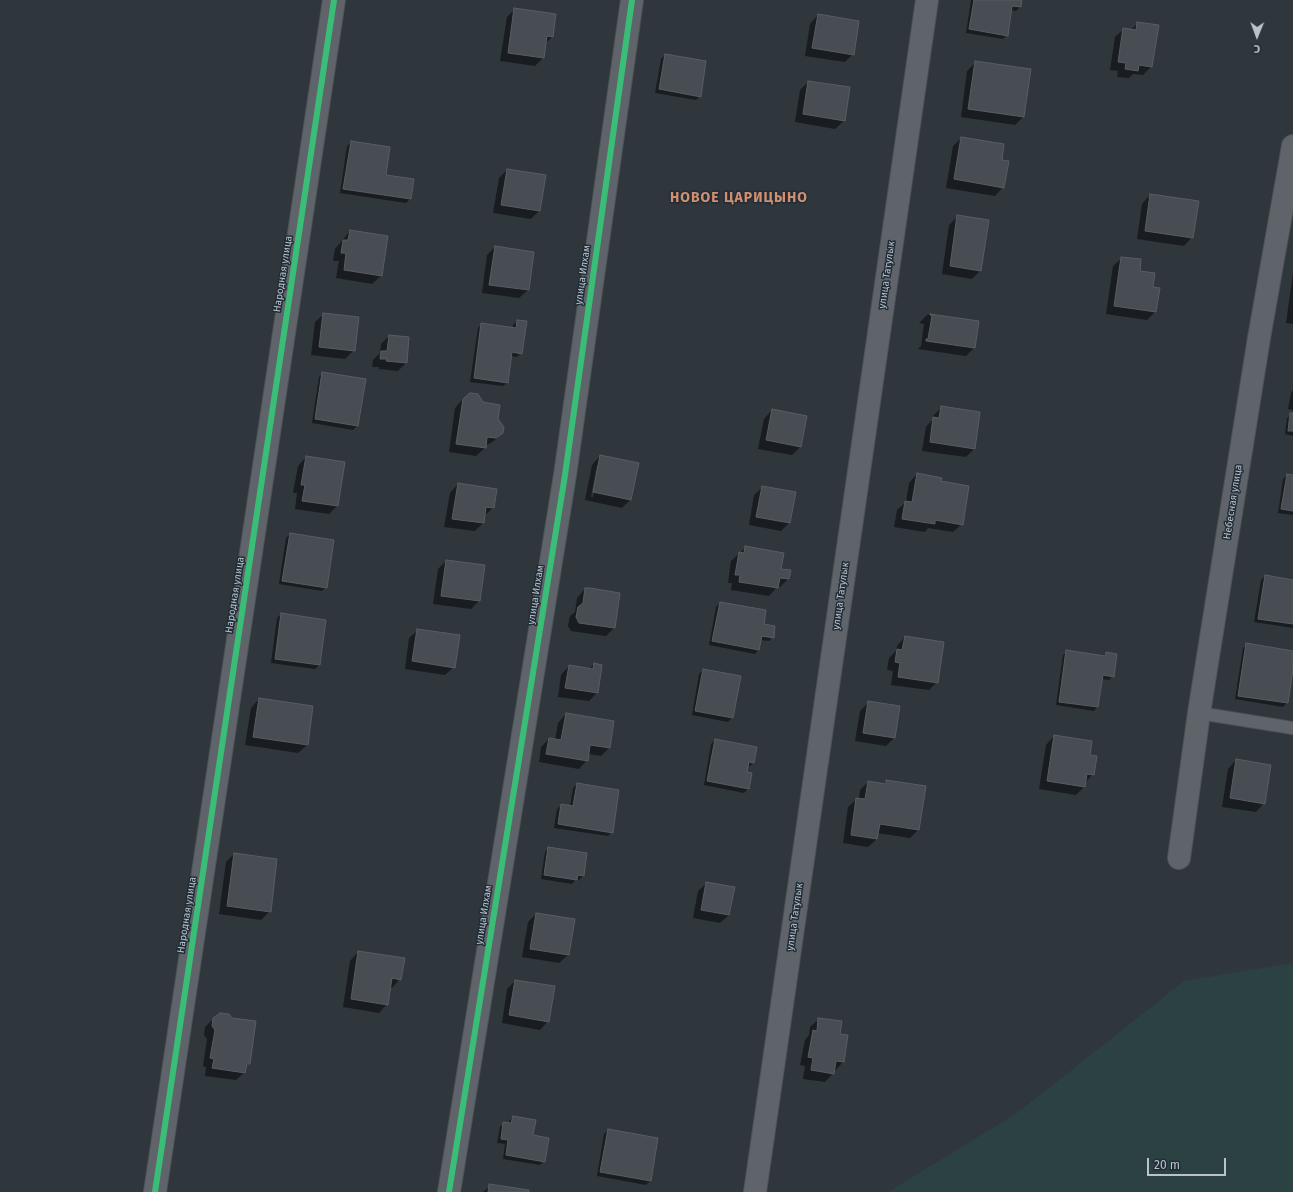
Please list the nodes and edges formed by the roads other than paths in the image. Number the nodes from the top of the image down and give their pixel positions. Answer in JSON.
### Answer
{"nodes":[{"id":1,"x":334,"y":0,"type":"edge"},
{"id":2,"x":632,"y":0,"type":"edge"},
{"id":3,"x":927,"y":0,"type":"edge"},
{"id":4,"x":1293,"y":146,"type":"edge"},
{"id":5,"x":1199,"y":713,"type":"junction"},
{"id":6,"x":1293,"y":728,"type":"edge"},
{"id":7,"x":1179,"y":858,"type":"dead end"},
{"id":8,"x":156,"y":1192,"type":"edge"},
{"id":9,"x":449,"y":1192,"type":"edge"},
{"id":10,"x":755,"y":1192,"type":"edge"}],
"edges":[{"from":1,"to":8,"type":"street","name":"Народная улица"},
{"from":2,"to":9,"type":"street","name":"улица Илхам"},
{"from":3,"to":10,"type":"street","name":"улица Татулык"},
{"from":4,"to":5,"type":"street","name":"Небесная улица"},
{"from":5,"to":6,"type":"lane"},
{"from":5,"to":7,"type":"street","name":"Небесная улица"}]}
